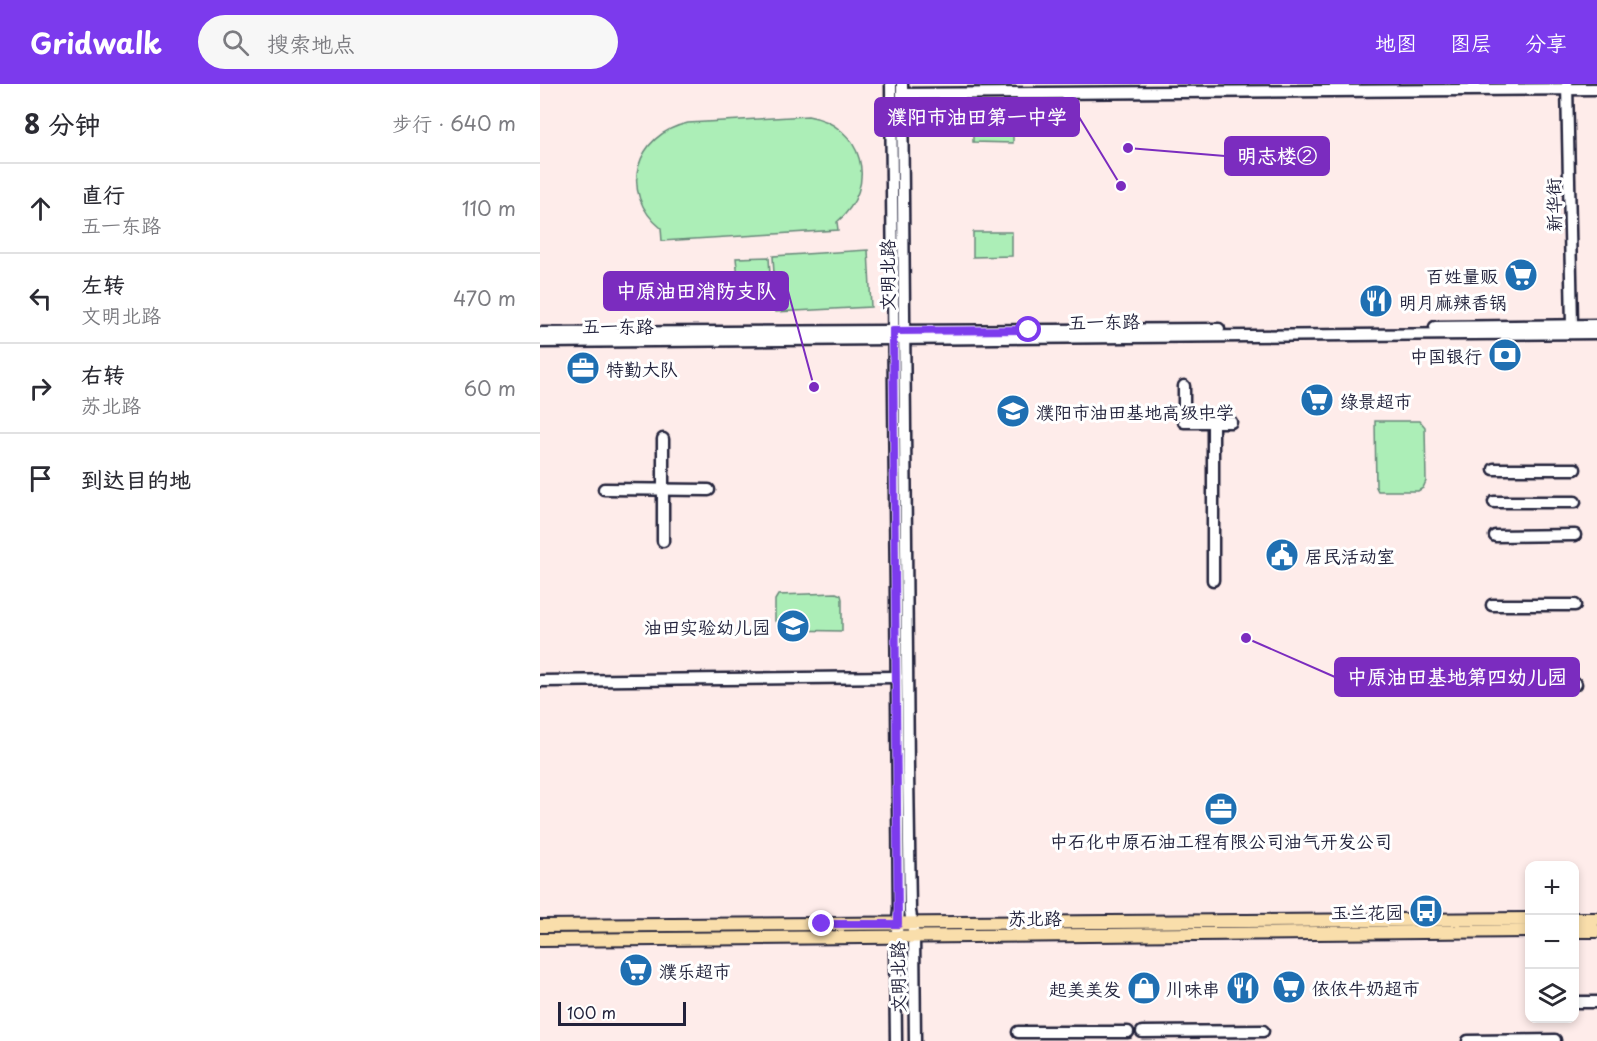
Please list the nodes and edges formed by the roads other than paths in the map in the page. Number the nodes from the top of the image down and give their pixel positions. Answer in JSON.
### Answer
{"nodes":[{"id":1,"x":891,"y":84,"type":"edge"},
{"id":2,"x":1567,"y":86,"type":"edge"},
{"id":3,"x":1597,"y":88,"type":"edge"},
{"id":4,"x":902,"y":89,"type":"edge"},
{"id":5,"x":1572,"y":325,"type":"junction"},
{"id":6,"x":1597,"y":325,"type":"edge"},
{"id":7,"x":540,"y":333,"type":"edge"},
{"id":8,"x":1597,"y":333,"type":"edge"},
{"id":9,"x":898,"y":335,"type":"junction"},
{"id":10,"x":540,"y":342,"type":"edge"},
{"id":11,"x":1184,"y":386,"type":"dead end"},
{"id":12,"x":1231,"y":422,"type":"dead end"},
{"id":13,"x":1212,"y":423,"type":"junction"},
{"id":14,"x":663,"y":439,"type":"dead end"},
{"id":15,"x":1575,"y":469,"type":"dead end"},
{"id":16,"x":1494,"y":470,"type":"dead end"},
{"id":17,"x":604,"y":489,"type":"dead end"},
{"id":18,"x":663,"y":490,"type":"junction"},
{"id":19,"x":709,"y":490,"type":"dead end"},
{"id":20,"x":1494,"y":502,"type":"dead end"},
{"id":21,"x":1575,"y":502,"type":"dead end"},
{"id":22,"x":1575,"y":535,"type":"dead end"},
{"id":23,"x":1495,"y":536,"type":"dead end"},
{"id":24,"x":663,"y":541,"type":"dead end"},
{"id":25,"x":1213,"y":580,"type":"dead end"},
{"id":26,"x":1492,"y":605,"type":"dead end"},
{"id":27,"x":1575,"y":605,"type":"dead end"},
{"id":28,"x":897,"y":677,"type":"junction"},
{"id":29,"x":540,"y":681,"type":"edge"},
{"id":30,"x":1576,"y":684,"type":"dead end"},
{"id":31,"x":1497,"y":685,"type":"dead end"},
{"id":32,"x":1525,"y":919,"type":"edge"},
{"id":33,"x":1579,"y":919,"type":"edge"},
{"id":34,"x":1597,"y":919,"type":"edge"},
{"id":35,"x":540,"y":926,"type":"edge"},
{"id":36,"x":898,"y":930,"type":"junction"},
{"id":37,"x":913,"y":930,"type":"junction"},
{"id":38,"x":1525,"y":931,"type":"edge"},
{"id":39,"x":1579,"y":931,"type":"edge"},
{"id":40,"x":1597,"y":931,"type":"edge"},
{"id":41,"x":540,"y":940,"type":"edge"},
{"id":42,"x":1579,"y":1002,"type":"edge"},
{"id":43,"x":1597,"y":1002,"type":"edge"},
{"id":44,"x":1263,"y":1031,"type":"dead end"},
{"id":45,"x":1018,"y":1032,"type":"dead end"},
{"id":46,"x":1128,"y":1032,"type":"dead end"},
{"id":47,"x":1142,"y":1032,"type":"dead end"},
{"id":48,"x":1555,"y":1040,"type":"dead end"},
{"id":49,"x":896,"y":1041,"type":"edge"},
{"id":50,"x":915,"y":1041,"type":"edge"},
{"id":51,"x":1468,"y":1041,"type":"edge"}],
"edges":[{"from":1,"to":9,"type":"street","name":"文明北路"},
{"from":2,"to":3,"type":"street"},
{"from":2,"to":4,"type":"street"},
{"from":2,"to":5,"type":"street","name":"新华街"},
{"from":4,"to":9,"type":"street","name":"文明北路"},
{"from":5,"to":6,"type":"street","name":"五一东路"},
{"from":5,"to":9,"type":"street","name":"五一东路"},
{"from":7,"to":9,"type":"street","name":"五一东路"},
{"from":8,"to":9,"type":"street","name":"五一东路"},
{"from":9,"to":10,"type":"street","name":"五一东路"},
{"from":9,"to":28,"type":"street","name":"文明北路"},
{"from":9,"to":37,"type":"street","name":"文明北路"},
{"from":11,"to":13,"type":"street"},
{"from":12,"to":13,"type":"street"},
{"from":13,"to":25,"type":"street"},
{"from":14,"to":18,"type":"street"},
{"from":15,"to":16,"type":"street"},
{"from":17,"to":18,"type":"street"},
{"from":18,"to":19,"type":"street"},
{"from":18,"to":24,"type":"street"},
{"from":20,"to":21,"type":"street"},
{"from":22,"to":23,"type":"street"},
{"from":26,"to":27,"type":"street"},
{"from":28,"to":29,"type":"street"},
{"from":28,"to":36,"type":"street","name":"文明北路"},
{"from":30,"to":31,"type":"street"},
{"from":32,"to":37,"type":"main road","name":"苏北路"},
{"from":33,"to":34,"type":"main road"},
{"from":35,"to":36,"type":"main road","name":"苏北路"},
{"from":36,"to":37,"type":"main road","name":"苏北路"},
{"from":36,"to":41,"type":"main road","name":"苏北路"},
{"from":36,"to":49,"type":"street","name":"文明北路"},
{"from":37,"to":38,"type":"main road","name":"苏北路"},
{"from":37,"to":50,"type":"street","name":"文明北路"},
{"from":39,"to":40,"type":"main road"},
{"from":42,"to":43,"type":"street"},
{"from":44,"to":47,"type":"street"},
{"from":45,"to":46,"type":"street"},
{"from":48,"to":51,"type":"street"}]}
